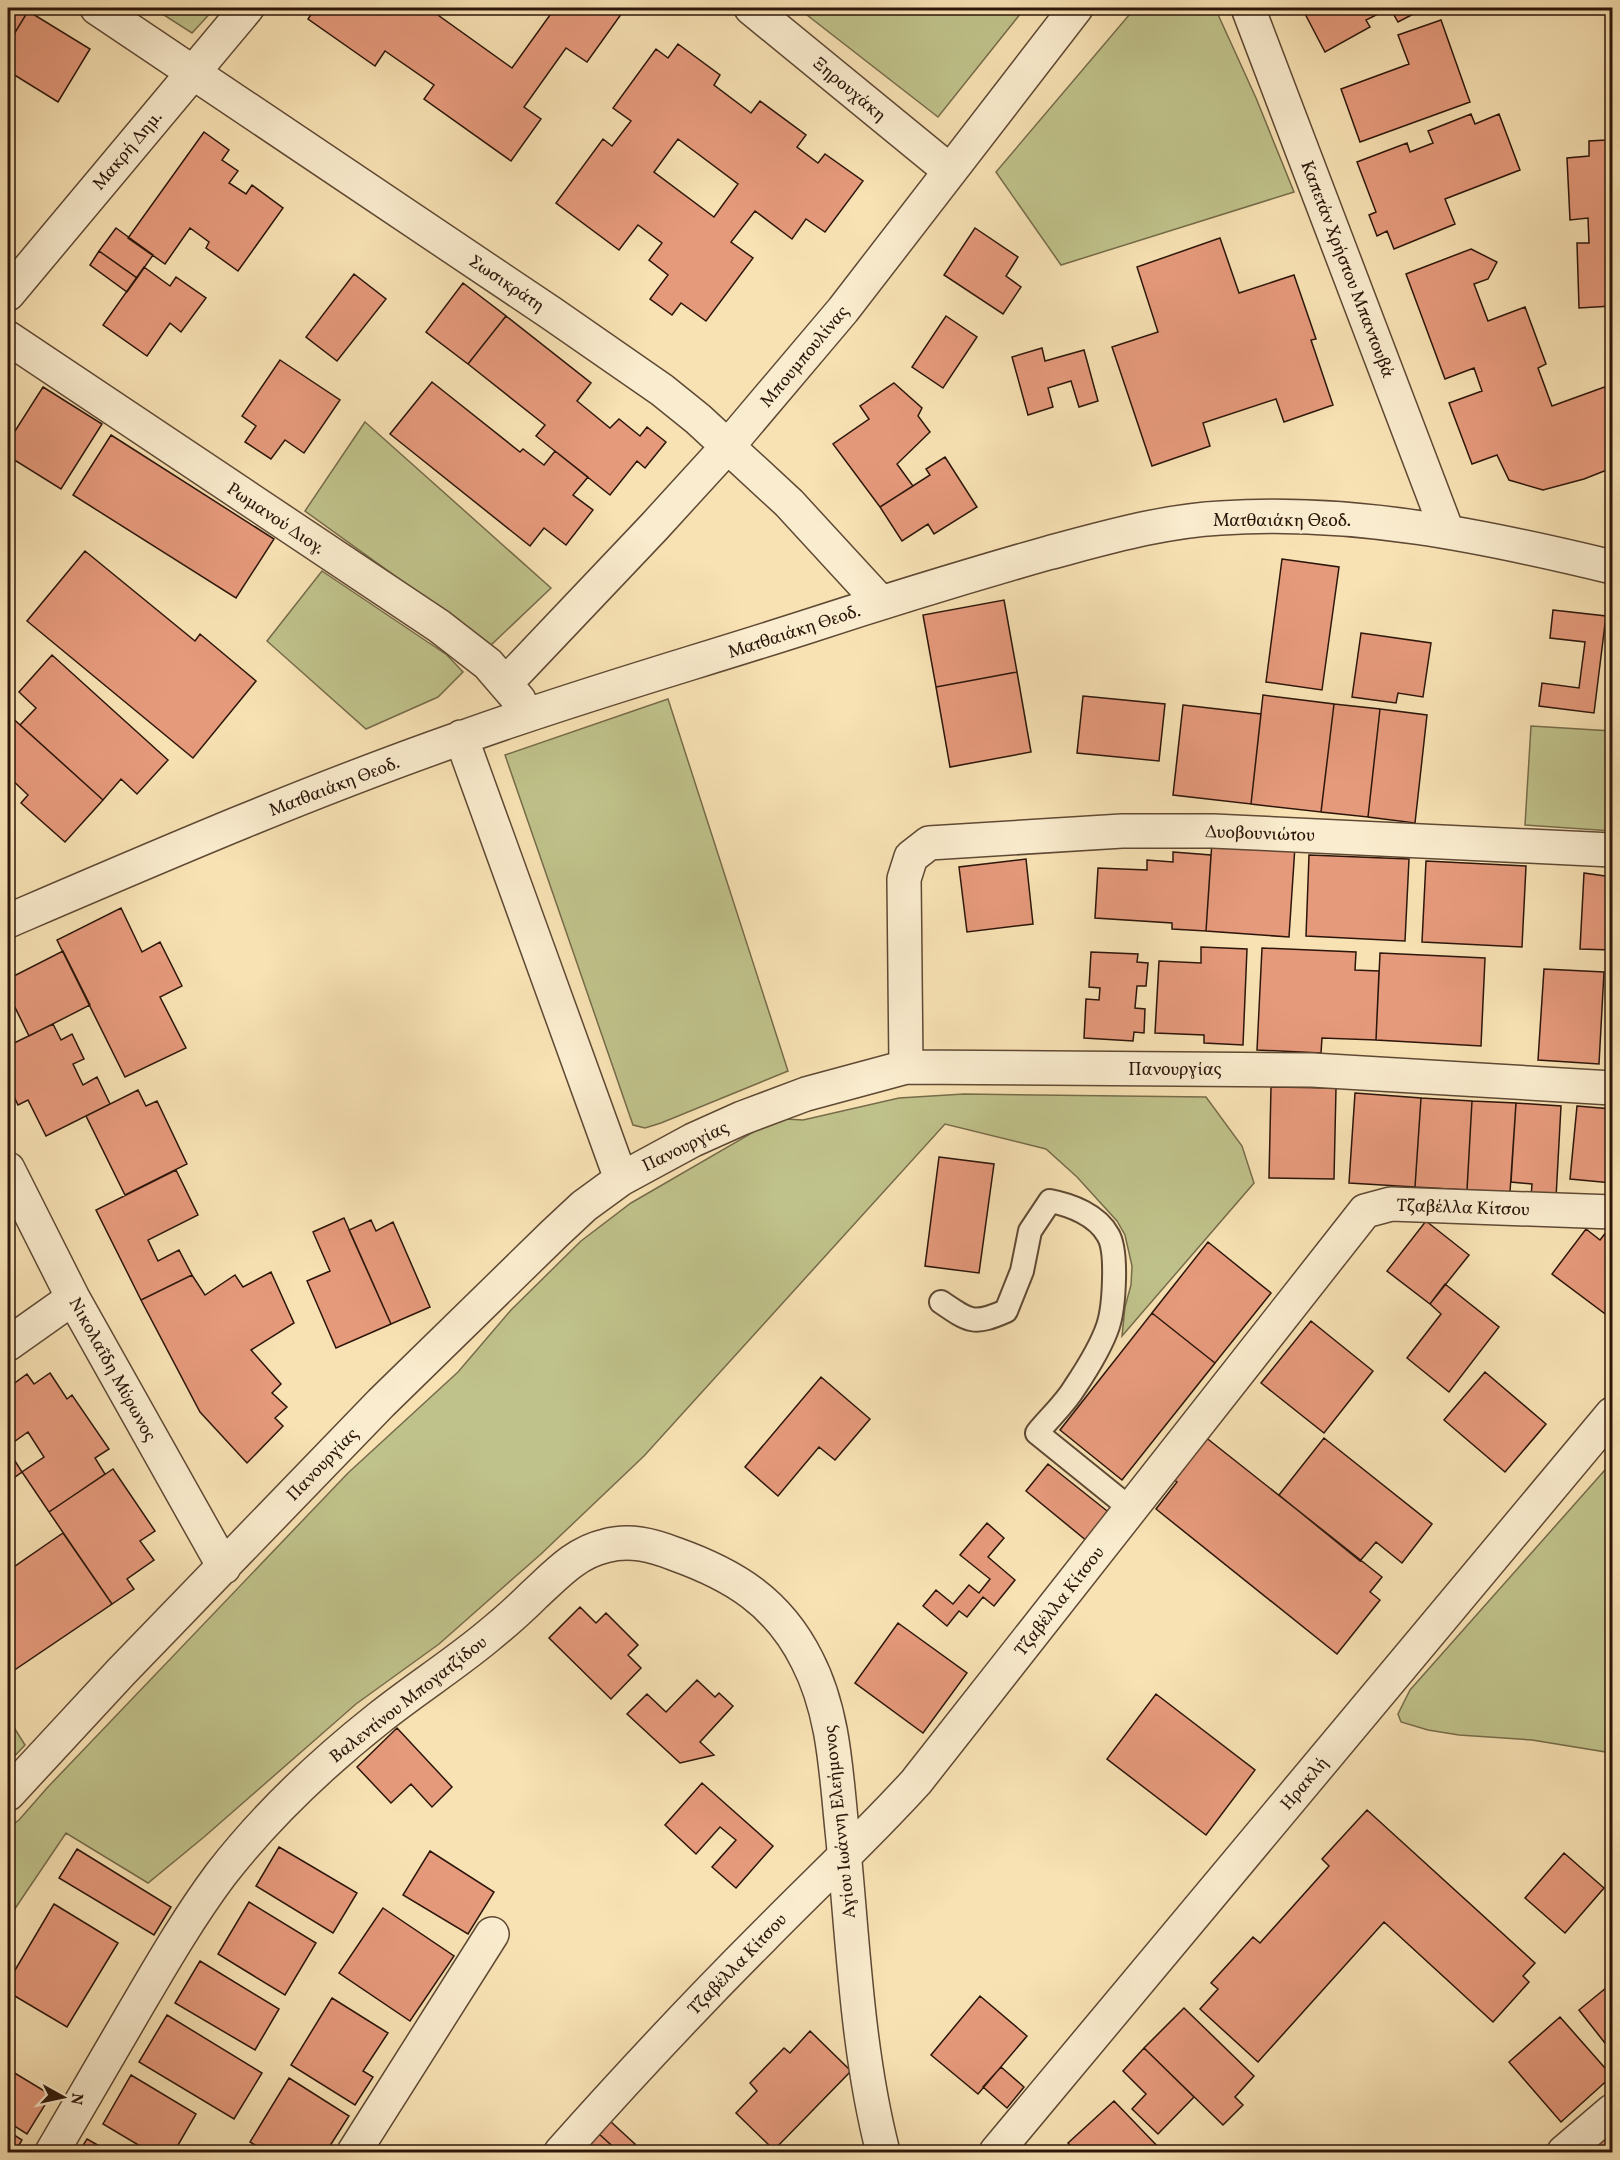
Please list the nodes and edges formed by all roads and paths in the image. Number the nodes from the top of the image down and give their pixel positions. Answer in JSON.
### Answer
{"nodes":[{"id":1,"x":97,"y":8,"type":"edge"},
{"id":2,"x":247,"y":8,"type":"edge"},
{"id":3,"x":751,"y":8,"type":"edge"},
{"id":4,"x":1076,"y":8,"type":"edge"},
{"id":5,"x":1248,"y":8,"type":"edge"},
{"id":6,"x":193,"y":71,"type":"junction"},
{"id":7,"x":950,"y":171,"type":"junction"},
{"id":8,"x":8,"y":294,"type":"edge"},
{"id":9,"x":8,"y":338,"type":"edge"},
{"id":10,"x":728,"y":446,"type":"junction"},
{"id":11,"x":1447,"y":531,"type":"junction"},
{"id":12,"x":1612,"y":567,"type":"edge"},
{"id":13,"x":881,"y":603,"type":"junction"},
{"id":14,"x":506,"y":683,"type":"junction"},
{"id":15,"x":529,"y":715,"type":"junction"},
{"id":16,"x":461,"y":737,"type":"junction"},
{"id":17,"x":1612,"y":850,"type":"edge"},
{"id":18,"x":8,"y":921,"type":"edge"},
{"id":19,"x":906,"y":1067,"type":"junction"},
{"id":20,"x":1612,"y":1088,"type":"edge"},
{"id":21,"x":8,"y":1169,"type":"edge"},
{"id":22,"x":621,"y":1179,"type":"junction"},
{"id":23,"x":1612,"y":1212,"type":"edge"},
{"id":24,"x":73,"y":1298,"type":"junction"},
{"id":25,"x":941,"y":1302,"type":"dead end"},
{"id":26,"x":8,"y":1344,"type":"edge"},
{"id":27,"x":1612,"y":1414,"type":"edge"},
{"id":28,"x":1131,"y":1509,"type":"junction"},
{"id":29,"x":579,"y":1556,"type":"joint"},
{"id":30,"x":224,"y":1567,"type":"junction"},
{"id":31,"x":8,"y":1794,"type":"edge"},
{"id":32,"x":845,"y":1858,"type":"junction"},
{"id":33,"x":492,"y":1934,"type":"dead end"},
{"id":34,"x":1612,"y":2111,"type":"edge"},
{"id":35,"x":52,"y":2152,"type":"edge"},
{"id":36,"x":354,"y":2152,"type":"edge"},
{"id":37,"x":561,"y":2152,"type":"edge"},
{"id":38,"x":883,"y":2152,"type":"edge"},
{"id":39,"x":996,"y":2152,"type":"edge"},
{"id":40,"x":1564,"y":2152,"type":"edge"}],
"edges":[{"from":1,"to":6,"type":"street","name":"Σωσικράτη"},
{"from":2,"to":6,"type":"street","name":"Μακρή Δημ."},
{"from":3,"to":7,"type":"street","name":"Ξηρουχάκη"},
{"from":4,"to":7,"type":"street","name":"Μπουμπουλίνας"},
{"from":5,"to":11,"type":"street","name":"Καπετάν Χρήστου Μπαντουβά"},
{"from":6,"to":8,"type":"street","name":"Μακρή Δημ."},
{"from":6,"to":10,"type":"street","name":"Σωσικράτη"},
{"from":7,"to":10,"type":"street","name":"Μπουμπουλίνας"},
{"from":9,"to":14,"type":"street","name":"Ρωμανού Διογ."},
{"from":10,"to":13,"type":"street","name":"Σωσικράτη"},
{"from":10,"to":14,"type":"street","name":"Μπουμπουλίνας"},
{"from":11,"to":12,"type":"street","name":"Ματθαιάκη Θεοδ."},
{"from":11,"to":13,"type":"street","name":"Ματθαιάκη Θεοδ."},
{"from":13,"to":15,"type":"street","name":"Ματθαιάκη Θεοδ."},
{"from":14,"to":15,"type":"street","name":"Ρωμανού Διογ."},
{"from":15,"to":16,"type":"street","name":"Ματθαιάκη Θεοδ."},
{"from":16,"to":18,"type":"street","name":"Ματθαιάκη Θεοδ."},
{"from":16,"to":22,"type":"street"},
{"from":17,"to":19,"type":"street","name":"Δυοβουνιώτου"},
{"from":19,"to":20,"type":"street","name":"Πανουργίας"},
{"from":19,"to":22,"type":"street","name":"Πανουργίας"},
{"from":21,"to":24,"type":"street","name":"Νικολαΐδη Μύρωνος"},
{"from":22,"to":30,"type":"street","name":"Πανουργίας"},
{"from":23,"to":28,"type":"street","name":"Τζαβέλλα Κίτσου"},
{"from":24,"to":26,"type":"street"},
{"from":24,"to":30,"type":"street","name":"Νικολαΐδη Μύρωνος"},
{"from":25,"to":28,"type":"lane"},
{"from":27,"to":39,"type":"street","name":"Ηρακλή"},
{"from":28,"to":32,"type":"street","name":"Τζαβέλλα Κίτσου"},
{"from":29,"to":32,"type":"street","name":"Αγίου Ιωάννη Ελεήμονος"},
{"from":29,"to":35,"type":"street","name":"Βαλεντίνου Μπογατζίδου"},
{"from":30,"to":31,"type":"street","name":"Πανουργίας"},
{"from":32,"to":37,"type":"street","name":"Τζαβέλλα Κίτσου"},
{"from":32,"to":38,"type":"street","name":"Αγίου Ιωάννη Ελεήμονος"},
{"from":33,"to":36,"type":"street"},
{"from":34,"to":40,"type":"street"}]}
